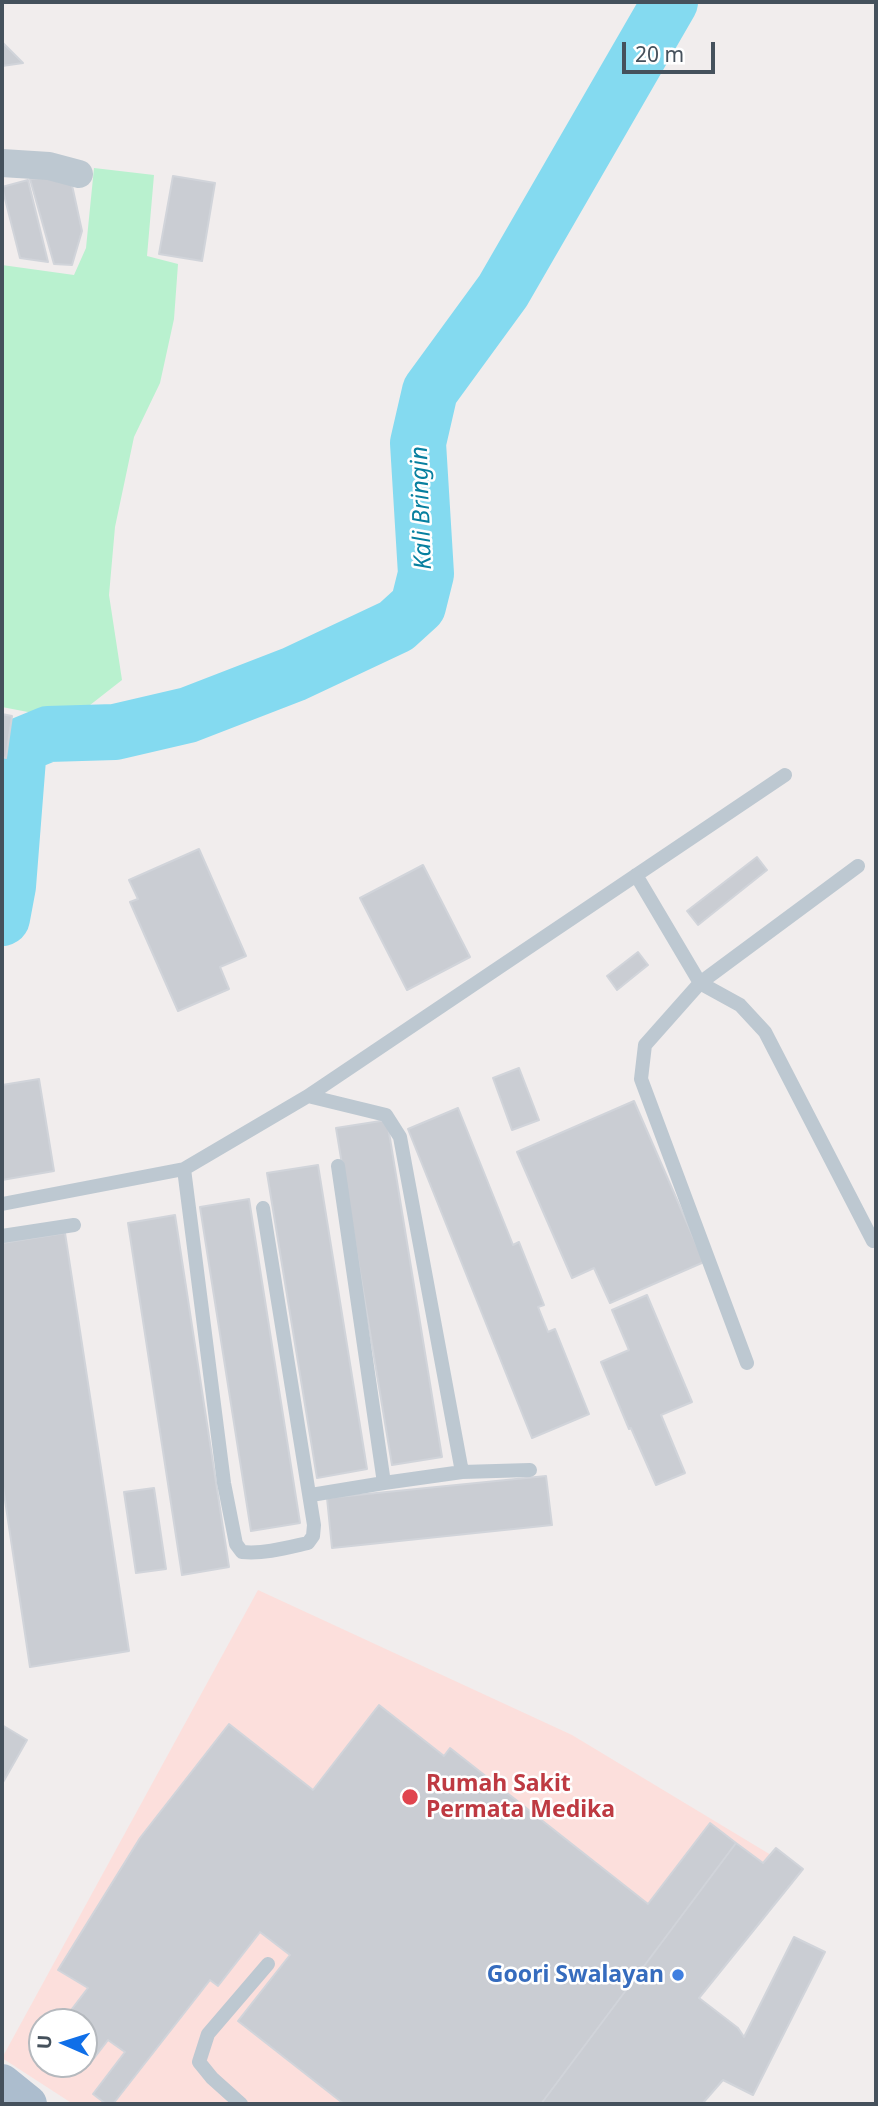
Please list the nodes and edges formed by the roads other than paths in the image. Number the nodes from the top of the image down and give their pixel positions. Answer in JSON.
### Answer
{"nodes":[{"id":1,"x":2,"y":163,"type":"edge"},
{"id":2,"x":79,"y":174,"type":"dead end"},
{"id":3,"x":785,"y":775,"type":"dead end"},
{"id":4,"x":858,"y":866,"type":"dead end"},
{"id":5,"x":636,"y":875,"type":"junction"},
{"id":6,"x":700,"y":983,"type":"junction"},
{"id":7,"x":309,"y":1096,"type":"junction"},
{"id":8,"x":338,"y":1166,"type":"dead end"},
{"id":9,"x":184,"y":1169,"type":"junction"},
{"id":10,"x":2,"y":1203,"type":"edge"},
{"id":11,"x":263,"y":1208,"type":"dead end"},
{"id":12,"x":74,"y":1226,"type":"dead end"},
{"id":13,"x":2,"y":1236,"type":"edge"},
{"id":14,"x":873,"y":1241,"type":"dead end"},
{"id":15,"x":747,"y":1363,"type":"dead end"},
{"id":16,"x":530,"y":1470,"type":"dead end"},
{"id":17,"x":462,"y":1472,"type":"junction"},
{"id":18,"x":384,"y":1483,"type":"junction"},
{"id":19,"x":311,"y":1496,"type":"junction"},
{"id":20,"x":268,"y":1964,"type":"dead end"},
{"id":21,"x":2,"y":2083,"type":"edge"},
{"id":22,"x":28,"y":2104,"type":"edge"},
{"id":23,"x":241,"y":2104,"type":"edge"}],
"edges":[{"from":1,"to":2,"type":"street"},
{"from":3,"to":5,"type":"lane"},
{"from":4,"to":6,"type":"lane"},
{"from":5,"to":6,"type":"lane"},
{"from":5,"to":7,"type":"lane"},
{"from":6,"to":14,"type":"lane"},
{"from":6,"to":15,"type":"lane"},
{"from":7,"to":9,"type":"lane"},
{"from":7,"to":17,"type":"lane"},
{"from":8,"to":18,"type":"lane"},
{"from":9,"to":10,"type":"lane"},
{"from":9,"to":19,"type":"lane"},
{"from":11,"to":19,"type":"lane"},
{"from":12,"to":13,"type":"lane"},
{"from":16,"to":17,"type":"lane"},
{"from":17,"to":18,"type":"lane"},
{"from":18,"to":19,"type":"lane"},
{"from":20,"to":23,"type":"lane"},
{"from":21,"to":22,"type":"main road"}]}
